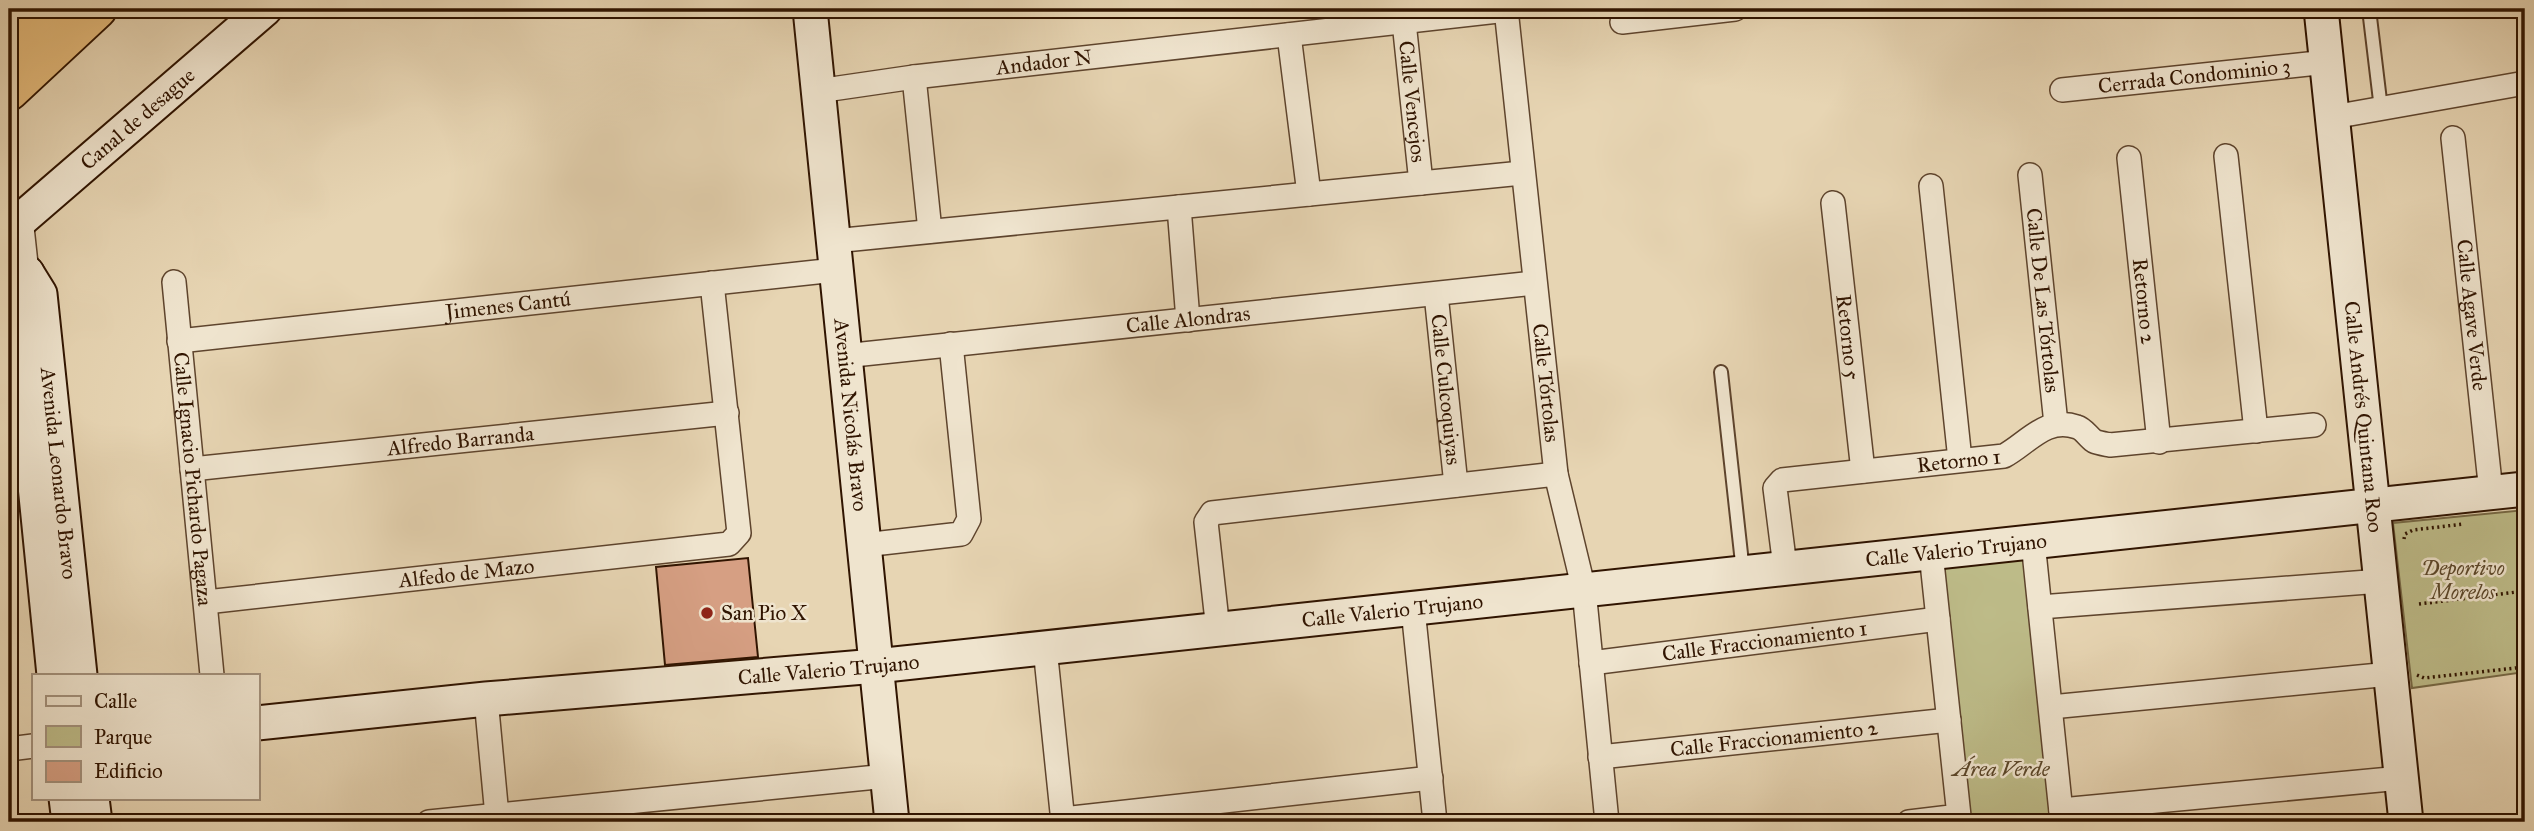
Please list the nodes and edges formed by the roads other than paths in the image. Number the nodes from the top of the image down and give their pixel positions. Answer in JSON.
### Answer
{"nodes":[{"id":1,"x":58,"y":9,"type":"edge"},
{"id":2,"x":97,"y":9,"type":"edge"},
{"id":3,"x":265,"y":9,"type":"edge"},
{"id":4,"x":810,"y":9,"type":"edge"},
{"id":5,"x":1506,"y":9,"type":"edge"},
{"id":6,"x":1735,"y":9,"type":"edge"},
{"id":7,"x":2321,"y":9,"type":"edge"},
{"id":8,"x":2369,"y":9,"type":"edge"},
{"id":9,"x":1404,"y":22,"type":"junction"},
{"id":10,"x":1622,"y":22,"type":"dead end"},
{"id":11,"x":1289,"y":35,"type":"junction"},
{"id":12,"x":9,"y":54,"type":"edge"},
{"id":13,"x":2327,"y":62,"type":"junction"},
{"id":14,"x":914,"y":77,"type":"junction"},
{"id":15,"x":2525,"y":83,"type":"edge"},
{"id":16,"x":2062,"y":90,"type":"dead end"},
{"id":17,"x":9,"y":91,"type":"edge"},
{"id":18,"x":818,"y":91,"type":"junction"},
{"id":19,"x":2381,"y":108,"type":"junction"},
{"id":20,"x":2333,"y":117,"type":"junction"},
{"id":21,"x":2453,"y":138,"type":"dead end"},
{"id":22,"x":2226,"y":156,"type":"dead end"},
{"id":23,"x":2129,"y":159,"type":"dead end"},
{"id":24,"x":1522,"y":173,"type":"junction"},
{"id":25,"x":2030,"y":176,"type":"dead end"},
{"id":26,"x":1421,"y":183,"type":"junction"},
{"id":27,"x":1931,"y":186,"type":"dead end"},
{"id":28,"x":1309,"y":194,"type":"junction"},
{"id":29,"x":1833,"y":203,"type":"dead end"},
{"id":30,"x":1178,"y":207,"type":"junction"},
{"id":31,"x":15,"y":224,"type":"edge"},
{"id":32,"x":930,"y":231,"type":"junction"},
{"id":33,"x":835,"y":255,"type":"junction"},
{"id":34,"x":27,"y":273,"type":"junction"},
{"id":35,"x":174,"y":282,"type":"dead end"},
{"id":36,"x":712,"y":283,"type":"junction"},
{"id":37,"x":1534,"y":283,"type":"junction"},
{"id":38,"x":1436,"y":294,"type":"junction"},
{"id":39,"x":1188,"y":320,"type":"junction"},
{"id":40,"x":179,"y":341,"type":"junction"},
{"id":41,"x":951,"y":344,"type":"junction"},
{"id":42,"x":844,"y":356,"type":"junction"},
{"id":43,"x":1721,"y":372,"type":"dead end"},
{"id":44,"x":727,"y":414,"type":"junction"},
{"id":45,"x":2056,"y":424,"type":"junction"},
{"id":46,"x":2314,"y":425,"type":"dead end"},
{"id":47,"x":2256,"y":431,"type":"junction"},
{"id":48,"x":2159,"y":442,"type":"junction"},
{"id":49,"x":1960,"y":460,"type":"junction"},
{"id":50,"x":192,"y":469,"type":"junction"},
{"id":51,"x":1863,"y":471,"type":"junction"},
{"id":52,"x":1556,"y":474,"type":"junction"},
{"id":53,"x":1456,"y":485,"type":"junction"},
{"id":54,"x":2525,"y":489,"type":"edge"},
{"id":55,"x":2491,"y":492,"type":"junction"},
{"id":56,"x":2373,"y":506,"type":"junction"},
{"id":57,"x":2033,"y":542,"type":"junction"},
{"id":58,"x":864,"y":545,"type":"junction"},
{"id":59,"x":1931,"y":553,"type":"junction"},
{"id":60,"x":1785,"y":567,"type":"junction"},
{"id":61,"x":1744,"y":572,"type":"junction"},
{"id":62,"x":2381,"y":581,"type":"junction"},
{"id":63,"x":1584,"y":590,"type":"junction"},
{"id":64,"x":206,"y":602,"type":"junction"},
{"id":65,"x":2040,"y":607,"type":"junction"},
{"id":66,"x":1413,"y":609,"type":"junction"},
{"id":67,"x":1938,"y":619,"type":"junction"},
{"id":68,"x":1218,"y":630,"type":"junction"},
{"id":69,"x":1045,"y":648,"type":"junction"},
{"id":70,"x":1591,"y":663,"type":"junction"},
{"id":71,"x":876,"y":666,"type":"junction"},
{"id":72,"x":2403,"y":672,"type":"junction"},
{"id":73,"x":54,"y":674,"type":"edge"},
{"id":74,"x":80,"y":674,"type":"edge"},
{"id":75,"x":212,"y":674,"type":"edge"},
{"id":76,"x":486,"y":699,"type":"junction"},
{"id":77,"x":2050,"y":707,"type":"junction"},
{"id":78,"x":1949,"y":720,"type":"junction"},
{"id":79,"x":259,"y":723,"type":"edge"},
{"id":80,"x":32,"y":747,"type":"edge"},
{"id":81,"x":9,"y":749,"type":"edge"},
{"id":82,"x":1600,"y":757,"type":"junction"},
{"id":83,"x":887,"y":776,"type":"junction"},
{"id":84,"x":1431,"y":778,"type":"junction"},
{"id":85,"x":2401,"y":778,"type":"junction"},
{"id":86,"x":66,"y":800,"type":"edge"},
{"id":87,"x":92,"y":800,"type":"edge"},
{"id":88,"x":497,"y":816,"type":"junction"},
{"id":89,"x":2062,"y":816,"type":"edge"},
{"id":90,"x":1063,"y":820,"type":"edge"},
{"id":91,"x":69,"y":822,"type":"edge"},
{"id":92,"x":95,"y":822,"type":"edge"},
{"id":93,"x":429,"y":822,"type":"edge"},
{"id":94,"x":892,"y":822,"type":"edge"},
{"id":95,"x":1431,"y":822,"type":"edge"},
{"id":96,"x":1607,"y":822,"type":"edge"},
{"id":97,"x":1909,"y":822,"type":"edge"},
{"id":98,"x":2406,"y":822,"type":"edge"}],
"edges":[{"from":1,"to":12,"type":"highway"},
{"from":2,"to":17,"type":"highway"},
{"from":3,"to":31,"type":"street","name":"Canal de desague"},
{"from":4,"to":18,"type":"street","name":"Avenida Nicolás Bravo"},
{"from":5,"to":9,"type":"street","name":"Andador N"},
{"from":5,"to":24,"type":"street","name":"Calle Tórtolas"},
{"from":6,"to":10,"type":"street"},
{"from":7,"to":13,"type":"street","name":"Calle Andrés Quintana Roo"},
{"from":8,"to":19,"type":"lane"},
{"from":9,"to":11,"type":"street","name":"Andador N"},
{"from":9,"to":26,"type":"street","name":"Calle Vencejos"},
{"from":11,"to":14,"type":"street","name":"Andador N"},
{"from":11,"to":28,"type":"street"},
{"from":13,"to":16,"type":"street","name":"Cerrada Condominio 3"},
{"from":13,"to":20,"type":"street","name":"Calle Andrés Quintana Roo"},
{"from":14,"to":18,"type":"street"},
{"from":14,"to":32,"type":"street"},
{"from":15,"to":19,"type":"street"},
{"from":18,"to":33,"type":"street","name":"Avenida Nicolás Bravo"},
{"from":19,"to":20,"type":"street"},
{"from":20,"to":56,"type":"street","name":"Calle Andrés Quintana Roo"},
{"from":21,"to":55,"type":"street","name":"Calle Agave Verde"},
{"from":22,"to":47,"type":"street"},
{"from":23,"to":48,"type":"street","name":"Retorno 2"},
{"from":24,"to":26,"type":"street"},
{"from":24,"to":37,"type":"street","name":"Calle Tórtolas"},
{"from":25,"to":45,"type":"street","name":"Calle De Las Tórtolas"},
{"from":26,"to":28,"type":"street"},
{"from":27,"to":49,"type":"street"},
{"from":28,"to":30,"type":"street"},
{"from":29,"to":51,"type":"street","name":"Retorno 5"},
{"from":30,"to":32,"type":"street"},
{"from":30,"to":39,"type":"street"},
{"from":31,"to":34,"type":"street","name":"Avenida Leonardo Bravo"},
{"from":32,"to":33,"type":"street"},
{"from":33,"to":36,"type":"street","name":"Jimenes Cantú"},
{"from":33,"to":42,"type":"street","name":"Avenida Nicolás Bravo"},
{"from":34,"to":73,"type":"street","name":"Avenida Leonardo Bravo"},
{"from":34,"to":74,"type":"street","name":"Avenida Leonardo Bravo"},
{"from":35,"to":40,"type":"street","name":"Calle Ignacio Pichardo Pagaza"},
{"from":36,"to":40,"type":"street","name":"Jimenes Cantú"},
{"from":36,"to":44,"type":"street"},
{"from":37,"to":38,"type":"street","name":"Calle Alondras"},
{"from":37,"to":52,"type":"street","name":"Calle Tórtolas"},
{"from":38,"to":39,"type":"street","name":"Calle Alondras"},
{"from":38,"to":53,"type":"street","name":"Calle Culcoquiyas"},
{"from":39,"to":41,"type":"street","name":"Calle Alondras"},
{"from":40,"to":50,"type":"street","name":"Calle Ignacio Pichardo Pagaza"},
{"from":41,"to":42,"type":"street","name":"Calle Alondras"},
{"from":41,"to":58,"type":"street"},
{"from":42,"to":58,"type":"street","name":"Avenida Nicolás Bravo"},
{"from":43,"to":61,"type":"lane"},
{"from":44,"to":50,"type":"street","name":"Alfredo Barranda"},
{"from":44,"to":64,"type":"street","name":"Alfedo de Mazo"},
{"from":45,"to":48,"type":"street"},
{"from":45,"to":49,"type":"street","name":"Retorno 1"},
{"from":46,"to":47,"type":"street"},
{"from":47,"to":48,"type":"street"},
{"from":49,"to":51,"type":"street","name":"Retorno 1"},
{"from":50,"to":64,"type":"street","name":"Calle Ignacio Pichardo Pagaza"},
{"from":51,"to":60,"type":"street","name":"Retorno 1"},
{"from":52,"to":53,"type":"street"},
{"from":52,"to":63,"type":"street","name":"Calle Tórtolas"},
{"from":53,"to":68,"type":"street"},
{"from":54,"to":55,"type":"street","name":"Calle Valerio Trujano"},
{"from":55,"to":56,"type":"street","name":"Calle Valerio Trujano"},
{"from":56,"to":57,"type":"street","name":"Calle Valerio Trujano"},
{"from":56,"to":62,"type":"street","name":"Calle Andrés Quintana Roo"},
{"from":57,"to":59,"type":"street","name":"Calle Valerio Trujano"},
{"from":57,"to":65,"type":"street"},
{"from":58,"to":71,"type":"street","name":"Avenida Nicolás Bravo"},
{"from":59,"to":60,"type":"street","name":"Calle Valerio Trujano"},
{"from":59,"to":67,"type":"street"},
{"from":60,"to":61,"type":"street","name":"Calle Valerio Trujano"},
{"from":61,"to":63,"type":"street","name":"Calle Valerio Trujano"},
{"from":62,"to":65,"type":"street"},
{"from":62,"to":72,"type":"street","name":"Calle Andrés Quintana Roo"},
{"from":63,"to":66,"type":"street","name":"Calle Valerio Trujano"},
{"from":63,"to":70,"type":"street","name":"Calle Tórtolas"},
{"from":64,"to":75,"type":"street","name":"Calle Ignacio Pichardo Pagaza"},
{"from":65,"to":77,"type":"street"},
{"from":66,"to":68,"type":"street","name":"Calle Valerio Trujano"},
{"from":66,"to":84,"type":"street"},
{"from":67,"to":70,"type":"street","name":"Calle Fraccionamiento 1"},
{"from":67,"to":78,"type":"street"},
{"from":68,"to":69,"type":"street","name":"Calle Valerio Trujano"},
{"from":69,"to":71,"type":"street","name":"Calle Valerio Trujano"},
{"from":69,"to":90,"type":"street"},
{"from":70,"to":82,"type":"street","name":"Calle Tórtolas"},
{"from":71,"to":76,"type":"street","name":"Calle Valerio Trujano"},
{"from":71,"to":83,"type":"street","name":"Avenida Nicolás Bravo"},
{"from":72,"to":77,"type":"street"},
{"from":72,"to":85,"type":"street","name":"Calle Andrés Quintana Roo"},
{"from":76,"to":79,"type":"street","name":"Calle Valerio Trujano"},
{"from":76,"to":88,"type":"street"},
{"from":77,"to":89,"type":"street"},
{"from":78,"to":82,"type":"street","name":"Calle Fraccionamiento 2"},
{"from":78,"to":97,"type":"street"},
{"from":80,"to":81,"type":"street"},
{"from":82,"to":96,"type":"street","name":"Calle Tórtolas"},
{"from":83,"to":88,"type":"street"},
{"from":83,"to":94,"type":"street","name":"Avenida Nicolás Bravo"},
{"from":84,"to":90,"type":"street"},
{"from":84,"to":95,"type":"street"},
{"from":85,"to":89,"type":"street"},
{"from":85,"to":98,"type":"street","name":"Calle Andrés Quintana Roo"},
{"from":86,"to":91,"type":"street"},
{"from":87,"to":92,"type":"street"},
{"from":88,"to":93,"type":"street"}]}
